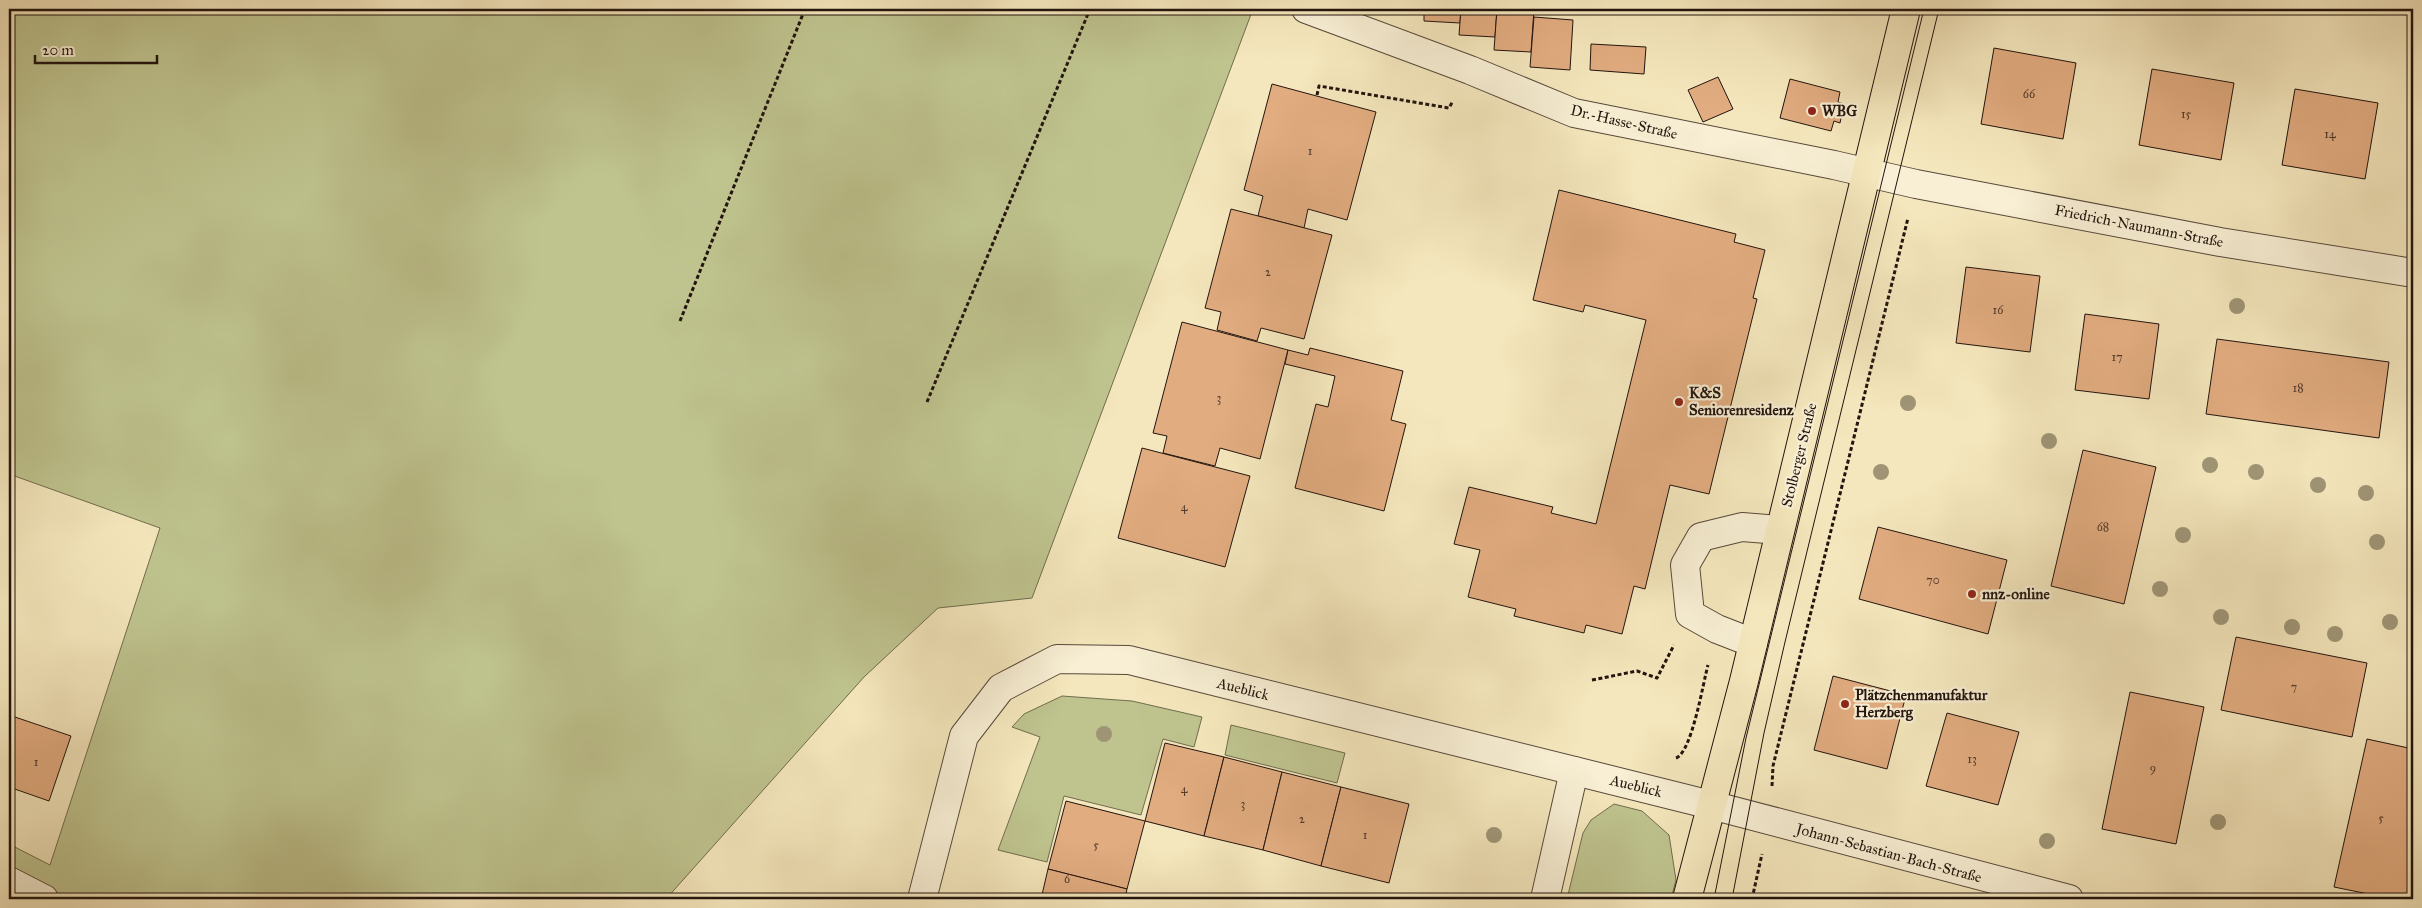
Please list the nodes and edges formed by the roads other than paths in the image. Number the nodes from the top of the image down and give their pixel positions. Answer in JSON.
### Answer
{"nodes":[{"id":1,"x":1306,"y":9,"type":"edge"},
{"id":2,"x":1906,"y":9,"type":"edge"},
{"id":3,"x":1867,"y":172,"type":"junction"},
{"id":4,"x":2413,"y":273,"type":"edge"},
{"id":5,"x":1780,"y":530,"type":"junction"},
{"id":6,"x":1753,"y":643,"type":"junction"},
{"id":7,"x":1574,"y":771,"type":"junction"},
{"id":8,"x":1711,"y":805,"type":"junction"},
{"id":9,"x":9,"y":881,"type":"edge"},
{"id":10,"x":44,"y":899,"type":"edge"},
{"id":11,"x":922,"y":899,"type":"edge"},
{"id":12,"x":1545,"y":899,"type":"edge"},
{"id":13,"x":1686,"y":899,"type":"edge"},
{"id":14,"x":2069,"y":899,"type":"edge"}],
"edges":[{"from":1,"to":3,"type":"street","name":"Dr.-Hasse-Straße"},
{"from":2,"to":3,"type":"main road","name":"Stolberger Straße"},
{"from":3,"to":4,"type":"street","name":"Friedrich-Naumann-Straße"},
{"from":3,"to":5,"type":"main road","name":"Stolberger Straße"},
{"from":5,"to":6,"type":"main road","name":"Stolberger Straße"},
{"from":5,"to":6,"type":"street"},
{"from":6,"to":8,"type":"main road","name":"Stolberger Straße"},
{"from":7,"to":8,"type":"street","name":"Aueblick"},
{"from":7,"to":11,"type":"street","name":"Aueblick"},
{"from":7,"to":12,"type":"street"},
{"from":8,"to":13,"type":"main road","name":"Stolberger Straße"},
{"from":8,"to":14,"type":"street","name":"Johann-Sebastian-Bach-Straße"},
{"from":9,"to":10,"type":"street"}]}
